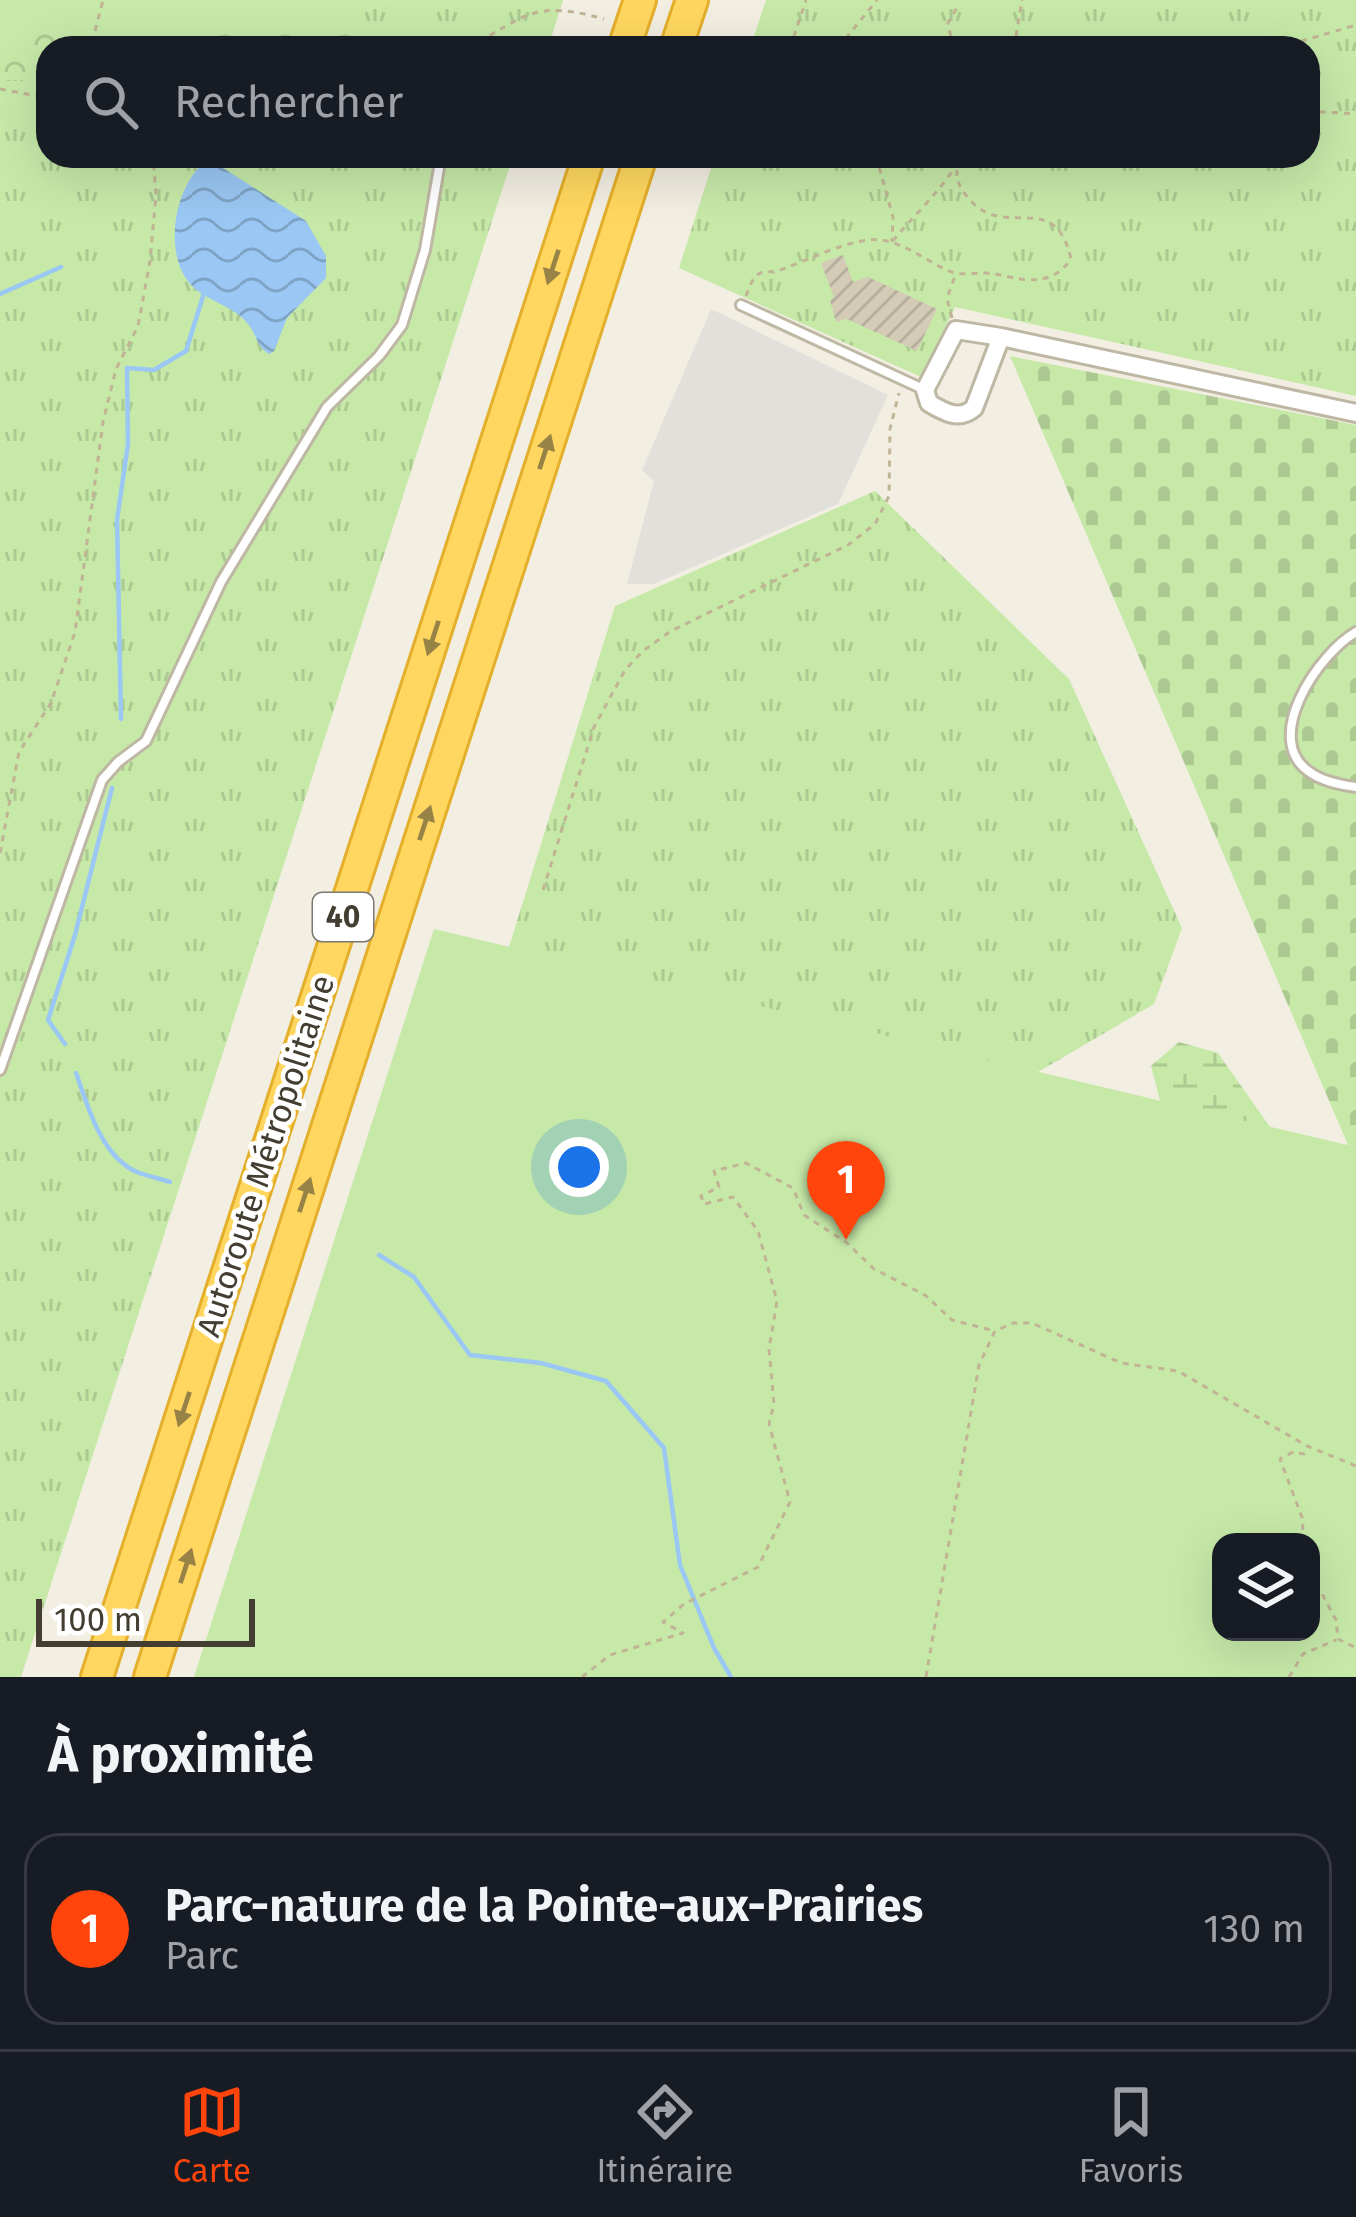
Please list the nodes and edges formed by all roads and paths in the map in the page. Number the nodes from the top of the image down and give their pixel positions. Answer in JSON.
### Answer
{"nodes":[{"id":1,"x":103,"y":0,"type":"edge"},
{"id":2,"x":640,"y":0,"type":"edge"},
{"id":3,"x":692,"y":0,"type":"edge"},
{"id":4,"x":806,"y":0,"type":"edge"},
{"id":5,"x":877,"y":0,"type":"edge"},
{"id":6,"x":965,"y":0,"type":"edge"},
{"id":7,"x":1022,"y":0,"type":"edge"},
{"id":8,"x":958,"y":2,"type":"edge"},
{"id":9,"x":604,"y":19,"type":"dead end"},
{"id":10,"x":1356,"y":25,"type":"edge"},
{"id":11,"x":95,"y":31,"type":"dead end"},
{"id":12,"x":492,"y":36,"type":"edge"},
{"id":13,"x":628,"y":36,"type":"edge"},
{"id":14,"x":680,"y":36,"type":"edge"},
{"id":15,"x":794,"y":36,"type":"edge"},
{"id":16,"x":848,"y":36,"type":"edge"},
{"id":17,"x":951,"y":36,"type":"edge"},
{"id":18,"x":1016,"y":36,"type":"edge"},
{"id":19,"x":1319,"y":36,"type":"edge"},
{"id":20,"x":0,"y":89,"type":"edge"},
{"id":21,"x":36,"y":96,"type":"edge"},
{"id":22,"x":1320,"y":110,"type":"edge"},
{"id":23,"x":1356,"y":114,"type":"edge"},
{"id":24,"x":154,"y":168,"type":"edge"},
{"id":25,"x":439,"y":168,"type":"edge"},
{"id":26,"x":585,"y":168,"type":"edge"},
{"id":27,"x":637,"y":168,"type":"edge"},
{"id":28,"x":879,"y":168,"type":"edge"},
{"id":29,"x":955,"y":168,"type":"edge"},
{"id":30,"x":957,"y":168,"type":"edge"},
{"id":31,"x":892,"y":243,"type":"junction"},
{"id":32,"x":956,"y":274,"type":"junction"},
{"id":33,"x":742,"y":305,"type":"joint"},
{"id":34,"x":956,"y":330,"type":"junction"},
{"id":35,"x":1001,"y":337,"type":"junction"},
{"id":36,"x":902,"y":380,"type":"junction"},
{"id":37,"x":925,"y":390,"type":"junction"},
{"id":38,"x":1356,"y":413,"type":"edge"},
{"id":39,"x":1356,"y":632,"type":"edge"},
{"id":40,"x":1356,"y":787,"type":"edge"},
{"id":41,"x":0,"y":853,"type":"edge"},
{"id":42,"x":543,"y":890,"type":"dead end"},
{"id":43,"x":0,"y":1070,"type":"edge"},
{"id":44,"x":995,"y":1331,"type":"junction"},
{"id":45,"x":1307,"y":1446,"type":"junction"},
{"id":46,"x":1356,"y":1466,"type":"edge"},
{"id":47,"x":1303,"y":1533,"type":"edge"},
{"id":48,"x":1320,"y":1590,"type":"edge"},
{"id":49,"x":1338,"y":1639,"type":"junction"},
{"id":50,"x":1356,"y":1648,"type":"edge"},
{"id":51,"x":97,"y":1677,"type":"edge"},
{"id":52,"x":150,"y":1677,"type":"edge"},
{"id":53,"x":582,"y":1677,"type":"edge"},
{"id":54,"x":926,"y":1677,"type":"edge"},
{"id":55,"x":1288,"y":1677,"type":"edge"}],
"edges":[{"from":1,"to":11,"type":"path"},
{"from":2,"to":13,"type":"highway"},
{"from":3,"to":14,"type":"highway"},
{"from":4,"to":15,"type":"path"},
{"from":5,"to":16,"type":"path"},
{"from":6,"to":8,"type":"path"},
{"from":7,"to":18,"type":"path"},
{"from":8,"to":17,"type":"path"},
{"from":9,"to":12,"type":"path"},
{"from":10,"to":19,"type":"path"},
{"from":20,"to":21,"type":"path"},
{"from":22,"to":23,"type":"path"},
{"from":24,"to":41,"type":"path"},
{"from":25,"to":43,"type":"lane"},
{"from":26,"to":51,"type":"highway","name":"Autoroute Métropolitaine","number":"40","one_way":true},
{"from":52,"to":27,"type":"highway","name":"Autoroute Métropolitaine","number":"40","one_way":true},
{"from":28,"to":31,"type":"path"},
{"from":29,"to":31,"type":"path"},
{"from":30,"to":32,"type":"path"},
{"from":31,"to":32,"type":"path"},
{"from":31,"to":33,"type":"path"},
{"from":32,"to":34,"type":"path"},
{"from":33,"to":36,"type":"lane"},
{"from":34,"to":35,"type":"street"},
{"from":34,"to":37,"type":"street"},
{"from":35,"to":37,"type":"street"},
{"from":35,"to":38,"type":"street"},
{"from":36,"to":37,"type":"lane"},
{"from":36,"to":42,"type":"path"},
{"from":39,"to":40,"type":"lane"},
{"from":44,"to":45,"type":"path"},
{"from":44,"to":53,"type":"path"},
{"from":44,"to":54,"type":"path"},
{"from":45,"to":46,"type":"path"},
{"from":45,"to":47,"type":"path"},
{"from":48,"to":49,"type":"path"},
{"from":49,"to":50,"type":"path"},
{"from":49,"to":55,"type":"path"}]}
